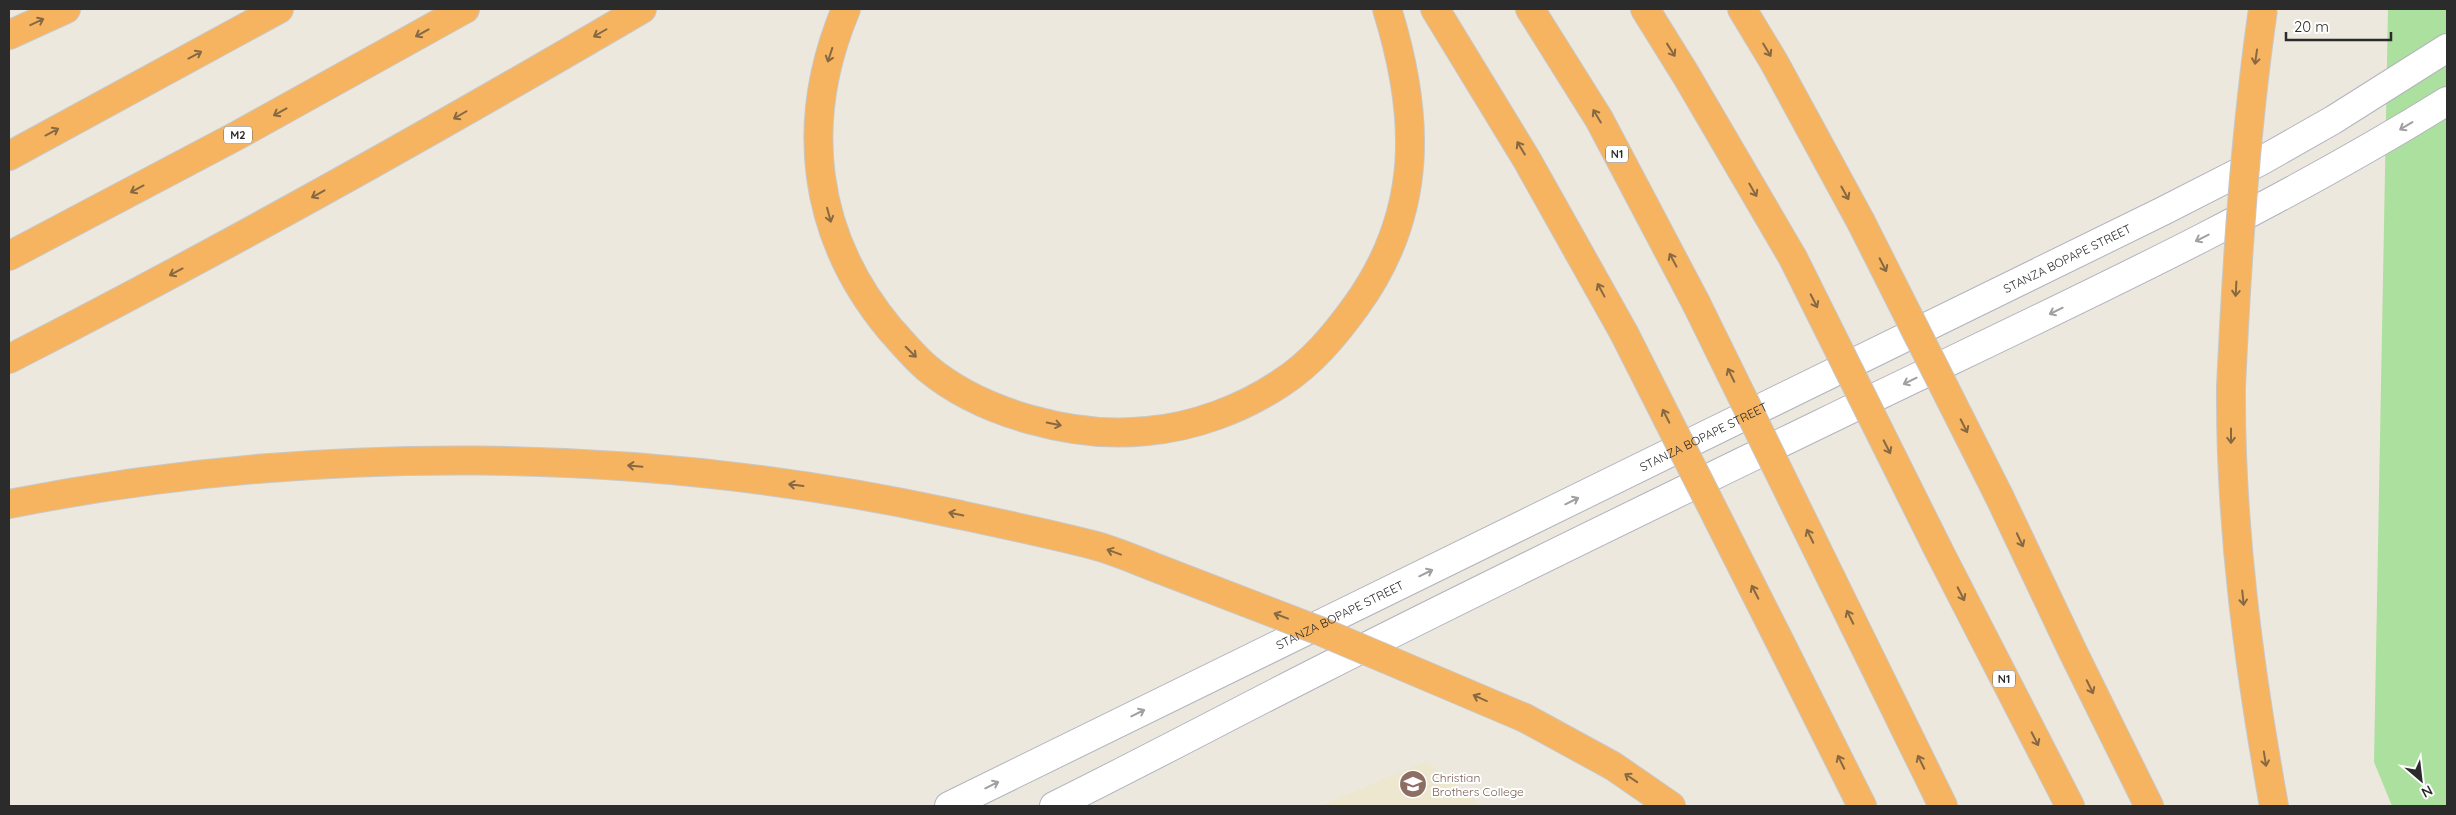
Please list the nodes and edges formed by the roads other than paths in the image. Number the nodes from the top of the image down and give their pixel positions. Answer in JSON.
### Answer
{"nodes":[{"id":1,"x":66,"y":9,"type":"edge"},
{"id":2,"x":278,"y":9,"type":"edge"},
{"id":3,"x":465,"y":9,"type":"edge"},
{"id":4,"x":642,"y":9,"type":"edge"},
{"id":5,"x":846,"y":9,"type":"edge"},
{"id":6,"x":1387,"y":9,"type":"edge"},
{"id":7,"x":1435,"y":9,"type":"edge"},
{"id":8,"x":1530,"y":9,"type":"edge"},
{"id":9,"x":1645,"y":9,"type":"edge"},
{"id":10,"x":1742,"y":9,"type":"edge"},
{"id":11,"x":2263,"y":9,"type":"edge"},
{"id":12,"x":9,"y":35,"type":"edge"},
{"id":13,"x":2447,"y":48,"type":"edge"},
{"id":14,"x":2447,"y":101,"type":"edge"},
{"id":15,"x":9,"y":156,"type":"edge"},
{"id":16,"x":9,"y":256,"type":"edge"},
{"id":17,"x":9,"y":359,"type":"edge"},
{"id":18,"x":9,"y":504,"type":"edge"},
{"id":19,"x":949,"y":806,"type":"edge"},
{"id":20,"x":1054,"y":806,"type":"edge"},
{"id":21,"x":1671,"y":806,"type":"edge"},
{"id":22,"x":1862,"y":806,"type":"edge"},
{"id":23,"x":1943,"y":806,"type":"edge"},
{"id":24,"x":2070,"y":806,"type":"edge"},
{"id":25,"x":2149,"y":806,"type":"edge"},
{"id":26,"x":2274,"y":806,"type":"edge"}],
"edges":[{"from":12,"to":1,"type":"highway","one_way":true},
{"from":15,"to":2,"type":"highway","one_way":true},
{"from":3,"to":16,"type":"highway","number":"M2","one_way":true},
{"from":4,"to":17,"type":"highway","one_way":true},
{"from":5,"to":6,"type":"highway","one_way":true},
{"from":22,"to":7,"type":"highway","one_way":true,"bridge":true},
{"from":23,"to":8,"type":"highway","number":"N1","one_way":true,"bridge":true},
{"from":9,"to":24,"type":"highway","number":"N1","one_way":true,"bridge":true},
{"from":10,"to":25,"type":"highway","one_way":true,"bridge":true},
{"from":11,"to":26,"type":"highway","one_way":true,"bridge":true},
{"from":19,"to":13,"type":"main road","name":"STANZA BOPAPE STREET","one_way":true},
{"from":14,"to":20,"type":"main road","one_way":true},
{"from":21,"to":18,"type":"highway","one_way":true,"bridge":true}]}
